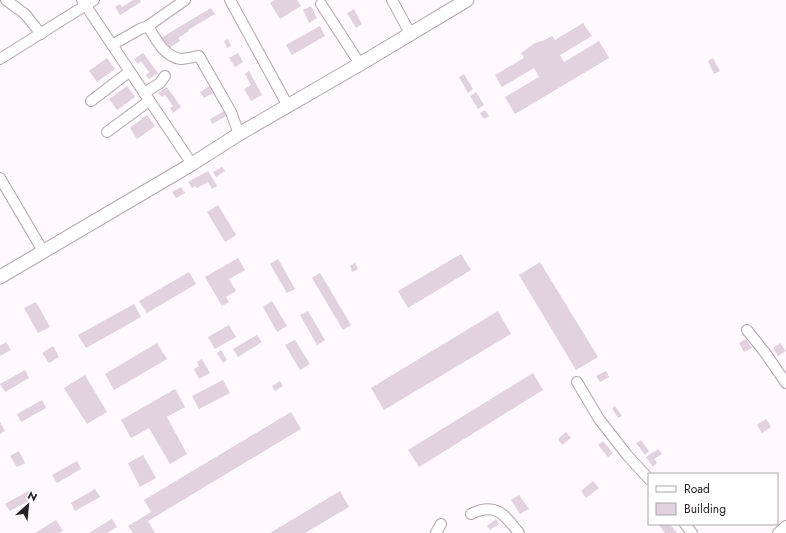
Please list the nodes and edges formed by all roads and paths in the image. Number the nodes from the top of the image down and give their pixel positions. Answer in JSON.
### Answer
{"nodes":[{"id":1,"x":6,"y":0,"type":"edge"},
{"id":2,"x":94,"y":0,"type":"edge"},
{"id":3,"x":185,"y":0,"type":"edge"},
{"id":4,"x":230,"y":0,"type":"edge"},
{"id":5,"x":392,"y":0,"type":"edge"},
{"id":6,"x":467,"y":0,"type":"edge"},
{"id":7,"x":84,"y":3,"type":"edge"},
{"id":8,"x":321,"y":4,"type":"dead end"},
{"id":9,"x":148,"y":26,"type":"junction"},
{"id":10,"x":41,"y":34,"type":"junction"},
{"id":11,"x":410,"y":34,"type":"junction"},
{"id":12,"x":112,"y":46,"type":"junction"},
{"id":13,"x":0,"y":58,"type":"edge"},
{"id":14,"x":360,"y":64,"type":"junction"},
{"id":15,"x":129,"y":72,"type":"junction"},
{"id":16,"x":165,"y":76,"type":"dead end"},
{"id":17,"x":147,"y":97,"type":"junction"},
{"id":18,"x":91,"y":101,"type":"dead end"},
{"id":19,"x":288,"y":106,"type":"junction"},
{"id":20,"x":107,"y":132,"type":"dead end"},
{"id":21,"x":239,"y":134,"type":"junction"},
{"id":22,"x":192,"y":164,"type":"junction"},
{"id":23,"x":0,"y":178,"type":"edge"},
{"id":24,"x":3,"y":189,"type":"edge"},
{"id":25,"x":43,"y":251,"type":"junction"},
{"id":26,"x":0,"y":276,"type":"edge"},
{"id":27,"x":747,"y":330,"type":"dead end"},
{"id":28,"x":577,"y":382,"type":"dead end"},
{"id":29,"x":786,"y":383,"type":"edge"},
{"id":30,"x":648,"y":478,"type":"edge"},
{"id":31,"x":471,"y":514,"type":"dead end"},
{"id":32,"x":441,"y":524,"type":"dead end"},
{"id":33,"x":686,"y":525,"type":"edge"},
{"id":34,"x":786,"y":526,"type":"edge"},
{"id":35,"x":436,"y":533,"type":"edge"},
{"id":36,"x":519,"y":533,"type":"edge"},
{"id":37,"x":692,"y":533,"type":"edge"},
{"id":38,"x":778,"y":533,"type":"edge"}],
"edges":[{"from":1,"to":10,"type":"street"},
{"from":2,"to":7,"type":"street"},
{"from":3,"to":9,"type":"street"},
{"from":4,"to":19,"type":"street"},
{"from":5,"to":11,"type":"street"},
{"from":6,"to":11,"type":"main road"},
{"from":7,"to":10,"type":"street"},
{"from":7,"to":12,"type":"street"},
{"from":8,"to":14,"type":"street"},
{"from":9,"to":12,"type":"street"},
{"from":9,"to":21,"type":"street"},
{"from":10,"to":13,"type":"street"},
{"from":11,"to":14,"type":"main road"},
{"from":12,"to":15,"type":"street"},
{"from":14,"to":19,"type":"main road"},
{"from":15,"to":17,"type":"street"},
{"from":15,"to":18,"type":"street"},
{"from":16,"to":17,"type":"street"},
{"from":17,"to":20,"type":"street"},
{"from":17,"to":22,"type":"street"},
{"from":19,"to":21,"type":"main road"},
{"from":21,"to":22,"type":"main road"},
{"from":22,"to":25,"type":"main road"},
{"from":23,"to":24,"type":"street"},
{"from":24,"to":25,"type":"street"},
{"from":25,"to":26,"type":"main road"},
{"from":27,"to":29,"type":"street"},
{"from":28,"to":30,"type":"street"},
{"from":31,"to":36,"type":"street"},
{"from":32,"to":35,"type":"street"},
{"from":33,"to":37,"type":"street"},
{"from":34,"to":38,"type":"street"}]}
